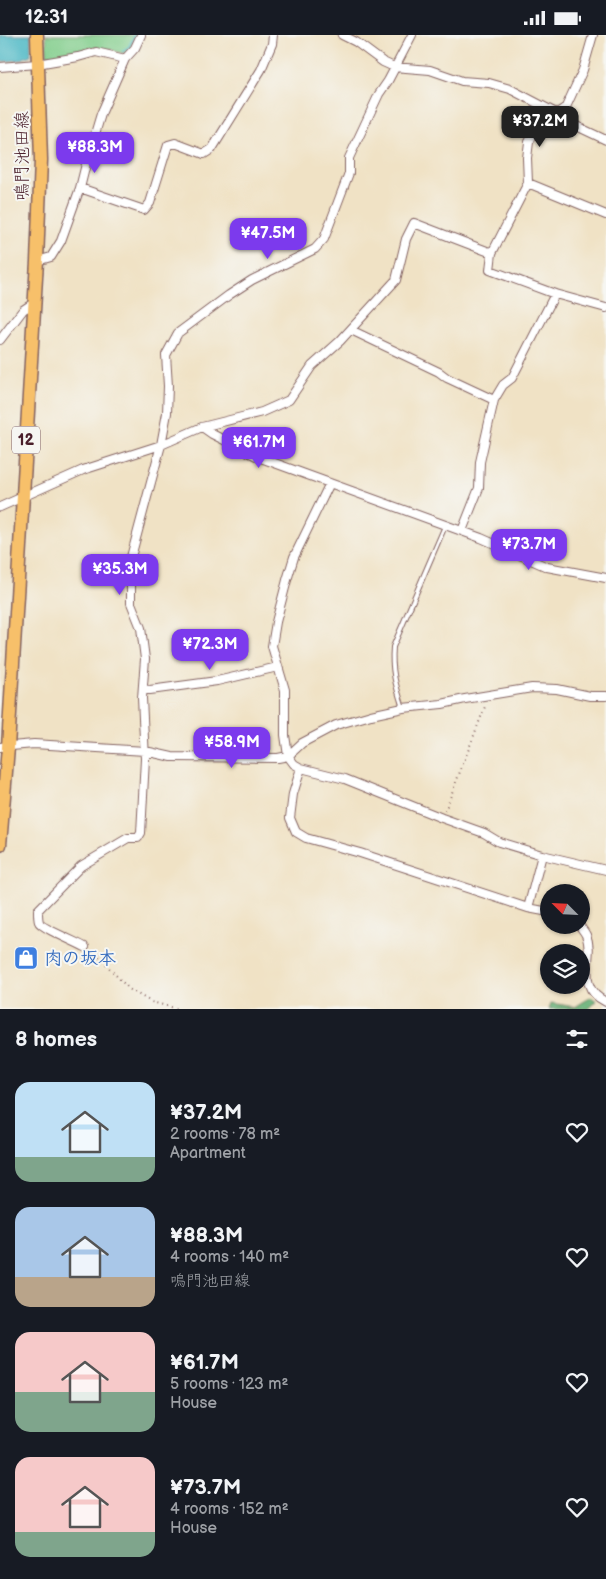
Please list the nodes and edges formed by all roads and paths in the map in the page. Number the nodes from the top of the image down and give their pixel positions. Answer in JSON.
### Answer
{"nodes":[{"id":1,"x":37,"y":35,"type":"edge"},
{"id":2,"x":141,"y":35,"type":"edge"},
{"id":3,"x":273,"y":35,"type":"edge"},
{"id":4,"x":342,"y":35,"type":"edge"},
{"id":5,"x":412,"y":35,"type":"edge"},
{"id":6,"x":593,"y":35,"type":"edge"},
{"id":7,"x":125,"y":59,"type":"junction"},
{"id":8,"x":38,"y":64,"type":"junction"},
{"id":9,"x":0,"y":67,"type":"edge"},
{"id":10,"x":394,"y":67,"type":"junction"},
{"id":11,"x":556,"y":113,"type":"junction"},
{"id":12,"x":606,"y":140,"type":"edge"},
{"id":13,"x":528,"y":183,"type":"junction"},
{"id":14,"x":80,"y":188,"type":"junction"},
{"id":15,"x":606,"y":215,"type":"edge"},
{"id":16,"x":492,"y":253,"type":"junction"},
{"id":17,"x":37,"y":261,"type":"junction"},
{"id":18,"x":555,"y":294,"type":"junction"},
{"id":19,"x":35,"y":302,"type":"junction"},
{"id":20,"x":606,"y":309,"type":"edge"},
{"id":21,"x":351,"y":330,"type":"junction"},
{"id":22,"x":0,"y":340,"type":"edge"},
{"id":23,"x":494,"y":400,"type":"junction"},
{"id":24,"x":202,"y":427,"type":"junction"},
{"id":25,"x":161,"y":445,"type":"junction"},
{"id":26,"x":330,"y":483,"type":"junction"},
{"id":27,"x":23,"y":498,"type":"junction"},
{"id":28,"x":0,"y":507,"type":"edge"},
{"id":29,"x":445,"y":526,"type":"junction"},
{"id":30,"x":462,"y":531,"type":"junction"},
{"id":31,"x":606,"y":578,"type":"edge"},
{"id":32,"x":278,"y":667,"type":"junction"},
{"id":33,"x":143,"y":689,"type":"junction"},
{"id":34,"x":487,"y":695,"type":"junction"},
{"id":35,"x":606,"y":696,"type":"edge"},
{"id":36,"x":404,"y":708,"type":"junction"},
{"id":37,"x":4,"y":747,"type":"edge"},
{"id":38,"x":145,"y":751,"type":"junction"},
{"id":39,"x":288,"y":756,"type":"junction"},
{"id":40,"x":300,"y":768,"type":"junction"},
{"id":41,"x":442,"y":818,"type":"junction"},
{"id":42,"x":0,"y":845,"type":"edge"},
{"id":43,"x":542,"y":855,"type":"junction"},
{"id":44,"x":606,"y":870,"type":"edge"},
{"id":45,"x":528,"y":908,"type":"junction"},
{"id":46,"x":540,"y":910,"type":"edge"},
{"id":47,"x":585,"y":934,"type":"edge"},
{"id":48,"x":85,"y":947,"type":"joint"},
{"id":49,"x":603,"y":1000,"type":"edge"},
{"id":50,"x":179,"y":1009,"type":"edge"}],
"edges":[{"from":1,"to":8,"type":"main road","name":"鳴門池田線","number":"12"},
{"from":2,"to":7,"type":"street"},
{"from":3,"to":14,"type":"street"},
{"from":4,"to":10,"type":"street"},
{"from":5,"to":10,"type":"street"},
{"from":6,"to":11,"type":"street"},
{"from":7,"to":8,"type":"street"},
{"from":7,"to":14,"type":"street"},
{"from":8,"to":9,"type":"street"},
{"from":8,"to":17,"type":"main road","name":"鳴門池田線","number":"12"},
{"from":10,"to":11,"type":"street"},
{"from":10,"to":25,"type":"street"},
{"from":11,"to":12,"type":"street"},
{"from":11,"to":13,"type":"street"},
{"from":13,"to":15,"type":"street"},
{"from":13,"to":16,"type":"street"},
{"from":14,"to":17,"type":"street"},
{"from":16,"to":18,"type":"street"},
{"from":16,"to":21,"type":"street"},
{"from":17,"to":19,"type":"main road","name":"鳴門池田線","number":"12"},
{"from":18,"to":20,"type":"street"},
{"from":18,"to":23,"type":"street"},
{"from":19,"to":22,"type":"street"},
{"from":19,"to":27,"type":"main road","name":"鳴門池田線","number":"12"},
{"from":21,"to":23,"type":"street"},
{"from":21,"to":24,"type":"street"},
{"from":23,"to":30,"type":"street"},
{"from":24,"to":25,"type":"street"},
{"from":24,"to":26,"type":"street"},
{"from":25,"to":27,"type":"street"},
{"from":25,"to":33,"type":"street"},
{"from":26,"to":29,"type":"street"},
{"from":26,"to":32,"type":"street"},
{"from":27,"to":28,"type":"street"},
{"from":27,"to":37,"type":"main road","name":"鳴門池田線","number":"12"},
{"from":29,"to":30,"type":"street"},
{"from":29,"to":36,"type":"lane"},
{"from":30,"to":31,"type":"street"},
{"from":32,"to":33,"type":"street"},
{"from":32,"to":39,"type":"street"},
{"from":33,"to":38,"type":"street"},
{"from":34,"to":35,"type":"street"},
{"from":34,"to":36,"type":"street"},
{"from":34,"to":41,"type":"path"},
{"from":36,"to":39,"type":"street"},
{"from":37,"to":38,"type":"street"},
{"from":37,"to":42,"type":"main road","name":"鳴門池田線","number":"12"},
{"from":38,"to":39,"type":"street"},
{"from":38,"to":48,"type":"street"},
{"from":39,"to":40,"type":"street"},
{"from":40,"to":41,"type":"street"},
{"from":40,"to":45,"type":"street"},
{"from":41,"to":43,"type":"street"},
{"from":43,"to":44,"type":"street"},
{"from":43,"to":45,"type":"street"},
{"from":45,"to":46,"type":"street"},
{"from":47,"to":49,"type":"street"},
{"from":48,"to":50,"type":"path"}]}
